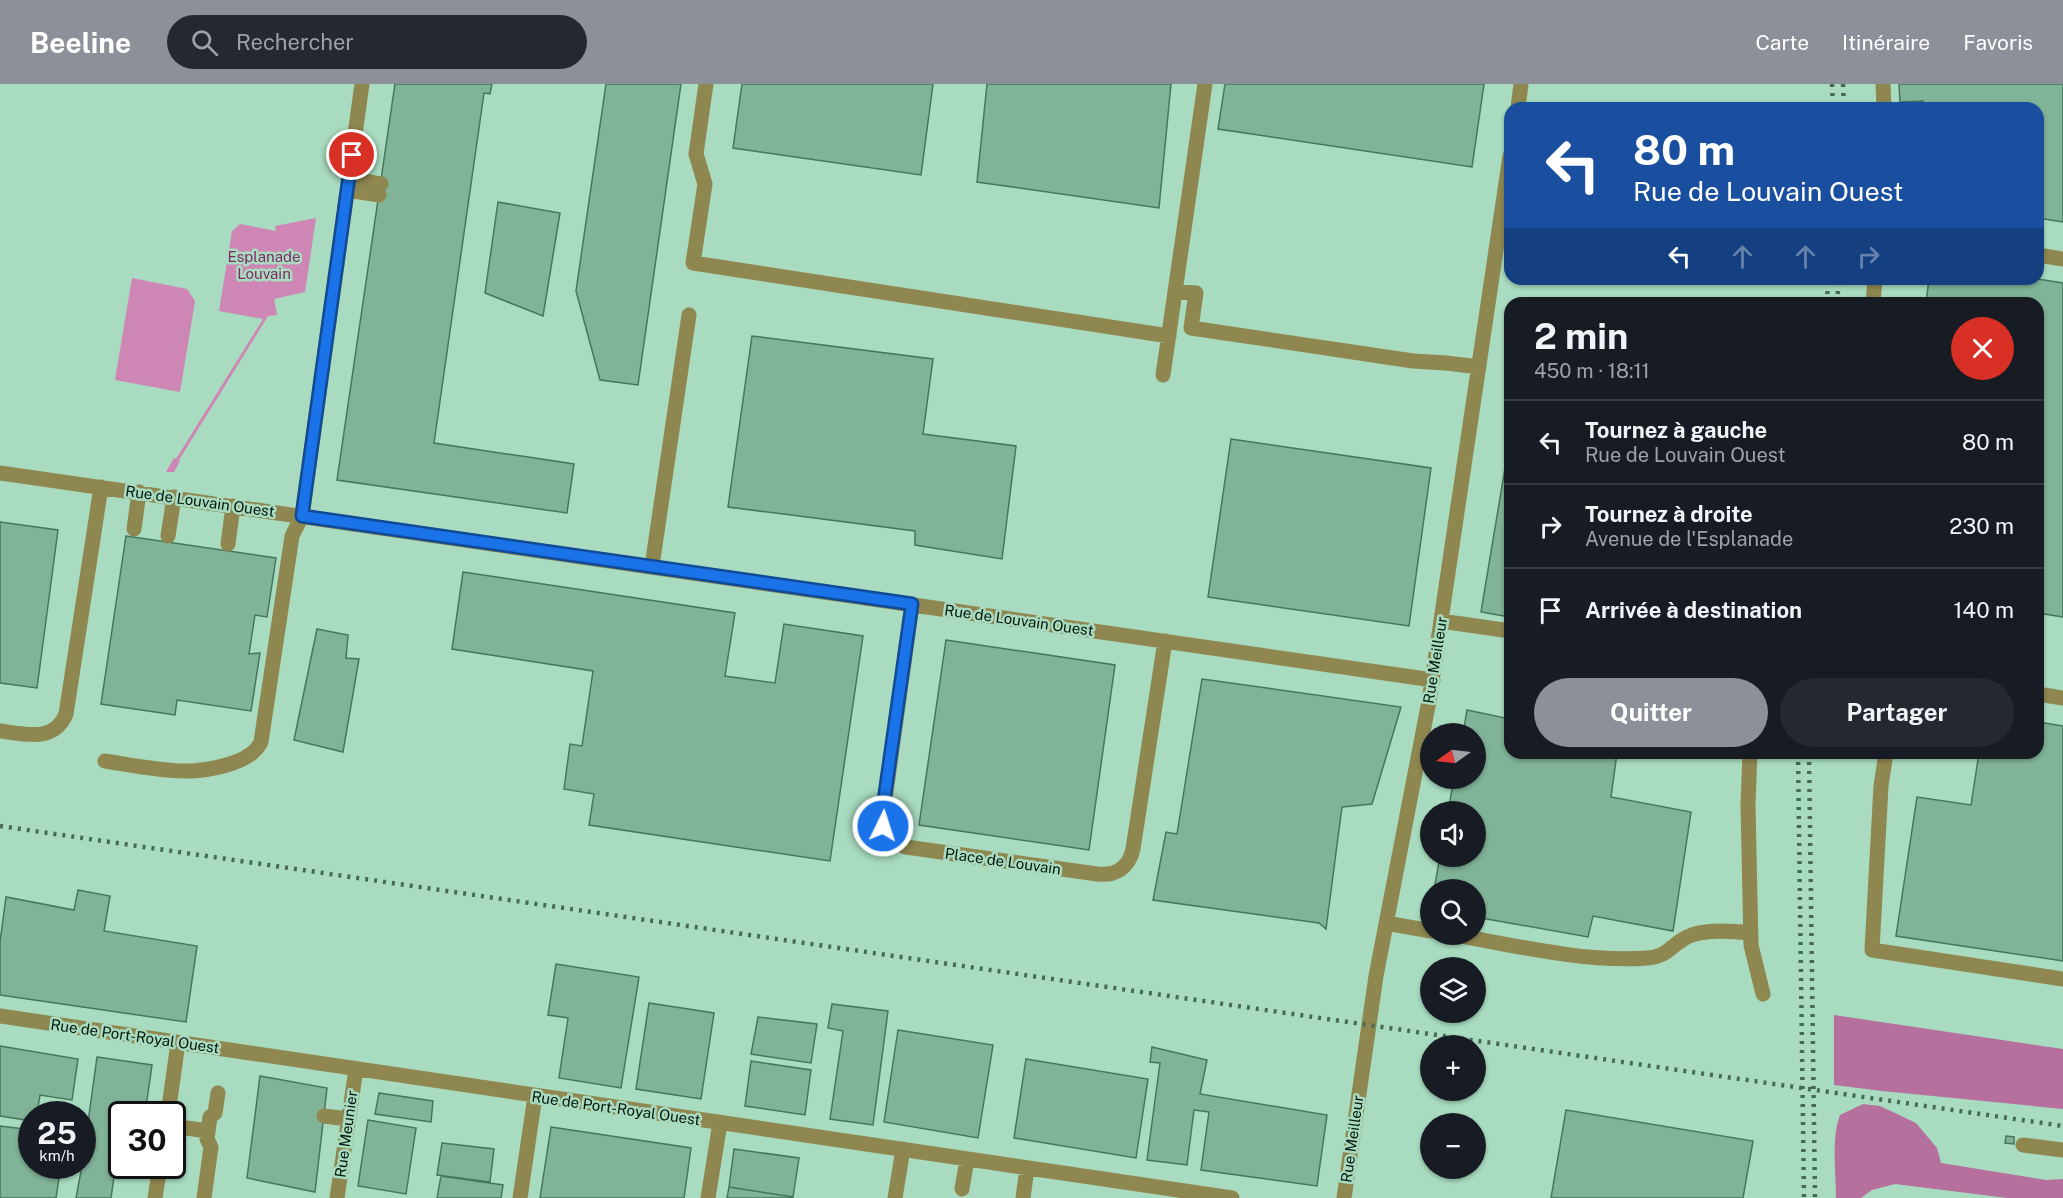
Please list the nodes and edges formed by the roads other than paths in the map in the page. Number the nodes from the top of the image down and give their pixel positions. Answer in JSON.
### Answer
{"nodes":[{"id":1,"x":362,"y":84,"type":"edge"},
{"id":2,"x":706,"y":84,"type":"edge"},
{"id":3,"x":1205,"y":84,"type":"edge"},
{"id":4,"x":1521,"y":84,"type":"edge"},
{"id":5,"x":1883,"y":84,"type":"edge"},
{"id":6,"x":1519,"y":102,"type":"edge"},
{"id":7,"x":1884,"y":102,"type":"edge"},
{"id":8,"x":348,"y":185,"type":"junction"},
{"id":9,"x":380,"y":190,"type":"dead end"},
{"id":10,"x":1504,"y":197,"type":"edge"},
{"id":11,"x":2044,"y":256,"type":"edge"},
{"id":12,"x":2063,"y":259,"type":"edge"},
{"id":13,"x":1175,"y":291,"type":"junction"},
{"id":14,"x":689,"y":315,"type":"dead end"},
{"id":15,"x":1169,"y":336,"type":"junction"},
{"id":16,"x":1479,"y":367,"type":"junction"},
{"id":17,"x":1163,"y":375,"type":"dead end"},
{"id":18,"x":0,"y":473,"type":"edge"},
{"id":19,"x":100,"y":487,"type":"junction"},
{"id":20,"x":139,"y":492,"type":"junction"},
{"id":21,"x":174,"y":497,"type":"junction"},
{"id":22,"x":233,"y":506,"type":"junction"},
{"id":23,"x":302,"y":516,"type":"junction"},
{"id":24,"x":134,"y":530,"type":"dead end"},
{"id":25,"x":168,"y":536,"type":"dead end"},
{"id":26,"x":228,"y":544,"type":"dead end"},
{"id":27,"x":652,"y":566,"type":"junction"},
{"id":28,"x":912,"y":604,"type":"junction"},
{"id":29,"x":1441,"y":621,"type":"junction"},
{"id":30,"x":1504,"y":630,"type":"edge"},
{"id":31,"x":1165,"y":642,"type":"junction"},
{"id":32,"x":1433,"y":680,"type":"junction"},
{"id":33,"x":2044,"y":695,"type":"edge"},
{"id":34,"x":2063,"y":698,"type":"edge"},
{"id":35,"x":0,"y":731,"type":"edge"},
{"id":36,"x":1750,"y":759,"type":"edge"},
{"id":37,"x":1885,"y":759,"type":"edge"},
{"id":38,"x":105,"y":761,"type":"dead end"},
{"id":39,"x":1386,"y":923,"type":"junction"},
{"id":40,"x":1420,"y":929,"type":"edge"},
{"id":41,"x":1750,"y":933,"type":"junction"},
{"id":42,"x":1486,"y":940,"type":"edge"},
{"id":43,"x":2063,"y":980,"type":"edge"},
{"id":44,"x":1763,"y":994,"type":"dead end"},
{"id":45,"x":0,"y":1016,"type":"edge"},
{"id":46,"x":178,"y":1043,"type":"junction"},
{"id":47,"x":356,"y":1070,"type":"junction"},
{"id":48,"x":218,"y":1093,"type":"dead end"},
{"id":49,"x":535,"y":1095,"type":"junction"},
{"id":50,"x":170,"y":1101,"type":"edge"},
{"id":51,"x":324,"y":1116,"type":"dead end"},
{"id":52,"x":348,"y":1119,"type":"junction"},
{"id":53,"x":720,"y":1123,"type":"junction"},
{"id":54,"x":186,"y":1128,"type":"edge"},
{"id":55,"x":208,"y":1131,"type":"junction"},
{"id":56,"x":2023,"y":1145,"type":"dead end"},
{"id":57,"x":903,"y":1149,"type":"junction"},
{"id":58,"x":2063,"y":1150,"type":"edge"},
{"id":59,"x":967,"y":1159,"type":"junction"},
{"id":60,"x":1027,"y":1168,"type":"junction"},
{"id":61,"x":158,"y":1179,"type":"edge"},
{"id":62,"x":962,"y":1189,"type":"dead end"},
{"id":63,"x":155,"y":1198,"type":"edge"},
{"id":64,"x":204,"y":1198,"type":"edge"},
{"id":65,"x":337,"y":1198,"type":"edge"},
{"id":66,"x":520,"y":1198,"type":"edge"},
{"id":67,"x":708,"y":1198,"type":"edge"},
{"id":68,"x":895,"y":1198,"type":"edge"},
{"id":69,"x":1023,"y":1198,"type":"edge"},
{"id":70,"x":1232,"y":1198,"type":"edge"},
{"id":71,"x":1344,"y":1198,"type":"edge"}],
"edges":[{"from":1,"to":8,"type":"street"},
{"from":2,"to":15,"type":"street"},
{"from":3,"to":13,"type":"street"},
{"from":4,"to":6,"type":"street"},
{"from":5,"to":7,"type":"street"},
{"from":8,"to":9,"type":"street"},
{"from":8,"to":23,"type":"street"},
{"from":10,"to":16,"type":"street","name":"Rue Meilleur"},
{"from":11,"to":12,"type":"street"},
{"from":13,"to":15,"type":"street"},
{"from":13,"to":16,"type":"street"},
{"from":14,"to":27,"type":"street"},
{"from":15,"to":17,"type":"street"},
{"from":16,"to":29,"type":"street","name":"Rue Meilleur"},
{"from":18,"to":19,"type":"street","name":"Rue de Louvain Ouest"},
{"from":19,"to":20,"type":"street","name":"Rue de Louvain Ouest"},
{"from":19,"to":35,"type":"street"},
{"from":20,"to":21,"type":"street","name":"Rue de Louvain Ouest"},
{"from":20,"to":24,"type":"street"},
{"from":21,"to":22,"type":"street","name":"Rue de Louvain Ouest"},
{"from":21,"to":25,"type":"street"},
{"from":22,"to":23,"type":"street","name":"Rue de Louvain Ouest"},
{"from":22,"to":26,"type":"street"},
{"from":23,"to":27,"type":"street","name":"Rue de Louvain Ouest"},
{"from":23,"to":38,"type":"street"},
{"from":27,"to":28,"type":"street","name":"Rue de Louvain Ouest"},
{"from":28,"to":31,"type":"street","name":"Rue de Louvain Ouest"},
{"from":28,"to":31,"type":"street","name":"Place de Louvain"},
{"from":29,"to":30,"type":"street"},
{"from":29,"to":32,"type":"street","name":"Rue Meilleur"},
{"from":31,"to":32,"type":"street","name":"Rue de Louvain Ouest"},
{"from":32,"to":39,"type":"street","name":"Rue Meilleur"},
{"from":33,"to":34,"type":"street"},
{"from":36,"to":41,"type":"street"},
{"from":37,"to":43,"type":"street"},
{"from":39,"to":40,"type":"street"},
{"from":39,"to":71,"type":"street","name":"Rue Meilleur"},
{"from":41,"to":42,"type":"street"},
{"from":41,"to":44,"type":"street"},
{"from":45,"to":46,"type":"street","name":"Rue de Port-Royal Ouest"},
{"from":46,"to":47,"type":"street","name":"Rue de Port-Royal Ouest"},
{"from":46,"to":50,"type":"street"},
{"from":47,"to":49,"type":"street","name":"Rue de Port-Royal Ouest"},
{"from":47,"to":52,"type":"street","name":"Rue Meunier"},
{"from":48,"to":55,"type":"street"},
{"from":49,"to":53,"type":"street","name":"Rue de Port-Royal Ouest"},
{"from":49,"to":66,"type":"street"},
{"from":51,"to":52,"type":"street"},
{"from":52,"to":65,"type":"street","name":"Rue Meunier"},
{"from":53,"to":57,"type":"street","name":"Rue de Port-Royal Ouest"},
{"from":53,"to":67,"type":"street"},
{"from":54,"to":55,"type":"street"},
{"from":55,"to":64,"type":"street"},
{"from":56,"to":58,"type":"street"},
{"from":57,"to":59,"type":"street","name":"Rue de Port-Royal Ouest"},
{"from":57,"to":68,"type":"street"},
{"from":59,"to":60,"type":"street","name":"Rue de Port-Royal Ouest"},
{"from":59,"to":62,"type":"street"},
{"from":60,"to":69,"type":"street"},
{"from":60,"to":70,"type":"street","name":"Rue de Port-Royal Ouest"},
{"from":61,"to":63,"type":"street"}]}
